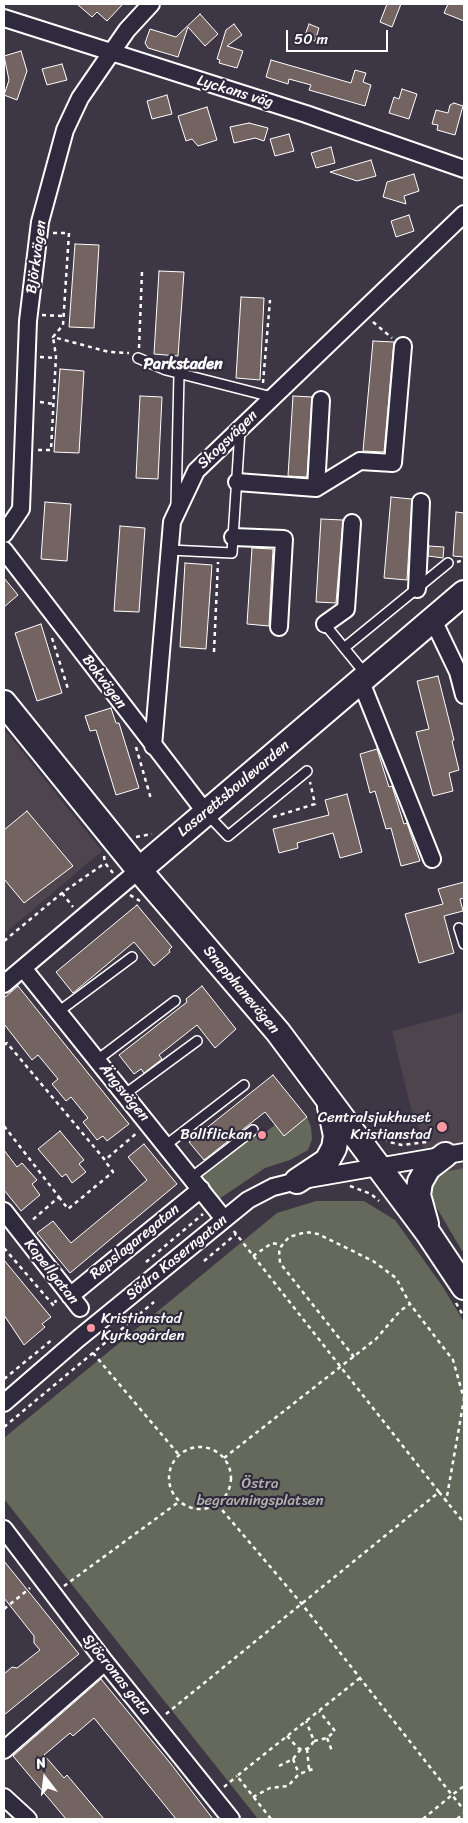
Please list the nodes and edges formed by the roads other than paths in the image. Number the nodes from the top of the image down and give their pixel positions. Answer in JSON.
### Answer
{"nodes":[{"id":1,"x":151,"y":4,"type":"edge"},
{"id":2,"x":4,"y":18,"type":"edge"},
{"id":3,"x":111,"y":52,"type":"junction"},
{"id":4,"x":464,"y":170,"type":"edge"},
{"id":5,"x":464,"y":214,"type":"edge"},
{"id":6,"x":403,"y":346,"type":"road end"},
{"id":7,"x":138,"y":358,"type":"dead end"},
{"id":8,"x":179,"y":374,"type":"junction"},
{"id":9,"x":267,"y":396,"type":"junction"},
{"id":10,"x":322,"y":400,"type":"dead end"},
{"id":11,"x":240,"y":428,"type":"junction"},
{"id":12,"x":236,"y":482,"type":"junction"},
{"id":13,"x":316,"y":488,"type":"junction"},
{"id":14,"x":420,"y":502,"type":"dead end"},
{"id":15,"x":175,"y":514,"type":"junction"},
{"id":16,"x":352,"y":523,"type":"dead end"},
{"id":17,"x":4,"y":534,"type":"edge"},
{"id":18,"x":233,"y":537,"type":"junction"},
{"id":19,"x":4,"y":550,"type":"edge"},
{"id":20,"x":170,"y":550,"type":"junction"},
{"id":21,"x":448,"y":563,"type":"dead end"},
{"id":22,"x":417,"y":589,"type":"junction"},
{"id":23,"x":464,"y":593,"type":"edge"},
{"id":24,"x":433,"y":620,"type":"junction"},
{"id":25,"x":323,"y":622,"type":"joint"},
{"id":26,"x":279,"y":627,"type":"dead end"},
{"id":27,"x":344,"y":648,"type":"junction"},
{"id":28,"x":364,"y":679,"type":"junction"},
{"id":29,"x":464,"y":695,"type":"edge"},
{"id":30,"x":4,"y":703,"type":"edge"},
{"id":31,"x":153,"y":746,"type":"junction"},
{"id":32,"x":307,"y":771,"type":"road end"},
{"id":33,"x":206,"y":813,"type":"junction"},
{"id":34,"x":432,"y":859,"type":"dead end"},
{"id":35,"x":139,"y":870,"type":"junction"},
{"id":36,"x":459,"y":928,"type":"dead end"},
{"id":37,"x":464,"y":944,"type":"edge"},
{"id":38,"x":132,"y":958,"type":"dead end"},
{"id":39,"x":23,"y":968,"type":"junction"},
{"id":40,"x":4,"y":984,"type":"edge"},
{"id":41,"x":174,"y":1001,"type":"dead end"},
{"id":42,"x":58,"y":1012,"type":"junction"},
{"id":43,"x":196,"y":1041,"type":"dead end"},
{"id":44,"x":97,"y":1060,"type":"junction"},
{"id":45,"x":244,"y":1085,"type":"dead end"},
{"id":46,"x":125,"y":1094,"type":"junction"},
{"id":47,"x":328,"y":1101,"type":"junction"},
{"id":48,"x":253,"y":1130,"type":"dead end"},
{"id":49,"x":166,"y":1145,"type":"junction"},
{"id":50,"x":446,"y":1150,"type":"edge"},
{"id":51,"x":377,"y":1165,"type":"junction"},
{"id":52,"x":297,"y":1181,"type":"junction"},
{"id":53,"x":196,"y":1183,"type":"junction"},
{"id":54,"x":4,"y":1211,"type":"edge"},
{"id":55,"x":224,"y":1219,"type":"junction"},
{"id":56,"x":428,"y":1233,"type":"junction"},
{"id":57,"x":464,"y":1287,"type":"edge"},
{"id":58,"x":71,"y":1297,"type":"joint"},
{"id":59,"x":4,"y":1403,"type":"edge"},
{"id":60,"x":4,"y":1529,"type":"edge"},
{"id":61,"x":105,"y":1662,"type":"junction"},
{"id":62,"x":4,"y":1750,"type":"edge"},
{"id":63,"x":4,"y":1797,"type":"edge"},
{"id":64,"x":28,"y":1819,"type":"edge"},
{"id":65,"x":231,"y":1819,"type":"edge"}],
"edges":[{"from":1,"to":3,"type":"street","name":"Björkvägen"},
{"from":2,"to":3,"type":"street","name":"Lyckans väg"},
{"from":3,"to":4,"type":"street","name":"Lyckans väg"},
{"from":3,"to":17,"type":"street","name":"Björkvägen"},
{"from":5,"to":9,"type":"street","name":"Skogsvägen"},
{"from":6,"to":13,"type":"street"},
{"from":7,"to":8,"type":"lane"},
{"from":8,"to":9,"type":"lane"},
{"from":8,"to":15,"type":"lane"},
{"from":9,"to":11,"type":"street","name":"Skogsvägen"},
{"from":10,"to":13,"type":"street"},
{"from":11,"to":12,"type":"lane"},
{"from":11,"to":15,"type":"street","name":"Skogsvägen"},
{"from":12,"to":13,"type":"street"},
{"from":12,"to":18,"type":"lane"},
{"from":14,"to":22,"type":"street"},
{"from":15,"to":20,"type":"street","name":"Skogsvägen"},
{"from":16,"to":25,"type":"street"},
{"from":18,"to":20,"type":"lane"},
{"from":18,"to":26,"type":"street"},
{"from":19,"to":31,"type":"street","name":"Bokvägen"},
{"from":20,"to":31,"type":"street","name":"Skogsvägen"},
{"from":21,"to":22,"type":"lane"},
{"from":22,"to":27,"type":"lane"},
{"from":23,"to":24,"type":"main road","name":"Lasarettsboulevarden"},
{"from":24,"to":28,"type":"main road","name":"Lasarettsboulevarden"},
{"from":24,"to":29,"type":"street"},
{"from":25,"to":27,"type":"lane"},
{"from":27,"to":28,"type":"lane"},
{"from":28,"to":33,"type":"main road","name":"Lasarettsboulevarden"},
{"from":28,"to":34,"type":"street"},
{"from":30,"to":35,"type":"main road","name":"Snapphanevägen"},
{"from":31,"to":33,"type":"street","name":"Bokvägen"},
{"from":32,"to":33,"type":"lane"},
{"from":33,"to":35,"type":"main road","name":"Lasarettsboulevarden"},
{"from":35,"to":39,"type":"street","name":"Lasarettsboulevarden"},
{"from":35,"to":47,"type":"main road","name":"Snapphanevägen"},
{"from":36,"to":37,"type":"lane"},
{"from":38,"to":42,"type":"lane"},
{"from":39,"to":40,"type":"street","name":"Lasarettsboulevarden"},
{"from":39,"to":42,"type":"street","name":"Ängsvägen"},
{"from":41,"to":44,"type":"lane"},
{"from":42,"to":44,"type":"street","name":"Ängsvägen"},
{"from":43,"to":46,"type":"lane"},
{"from":44,"to":46,"type":"street","name":"Ängsvägen"},
{"from":45,"to":49,"type":"lane"},
{"from":46,"to":49,"type":"street","name":"Ängsvägen"},
{"from":47,"to":51,"type":"main road","name":"Snapphanevägen"},
{"from":47,"to":52,"type":"main road"},
{"from":48,"to":53,"type":"lane"},
{"from":49,"to":53,"type":"street","name":"Ängsvägen"},
{"from":50,"to":51,"type":"street","name":"Södra Kaserngatan"},
{"from":50,"to":56,"type":"main road"},
{"from":51,"to":52,"type":"street","name":"Södra Kaserngatan"},
{"from":51,"to":56,"type":"main road","name":"Snapphanevägen"},
{"from":52,"to":55,"type":"street","name":"Södra Kaserngatan"},
{"from":53,"to":55,"type":"street","name":"Ängsvägen"},
{"from":53,"to":58,"type":"street","name":"Repslagaregatan"},
{"from":54,"to":58,"type":"street","name":"Kapellgatan"},
{"from":55,"to":59,"type":"street","name":"Södra Kaserngatan"},
{"from":56,"to":57,"type":"main road","name":"Snapphanevägen"},
{"from":60,"to":61,"type":"street","name":"Sjöcronas gata"},
{"from":61,"to":62,"type":"street"},
{"from":61,"to":65,"type":"street","name":"Sjöcronas gata"},
{"from":63,"to":64,"type":"street"}]}
